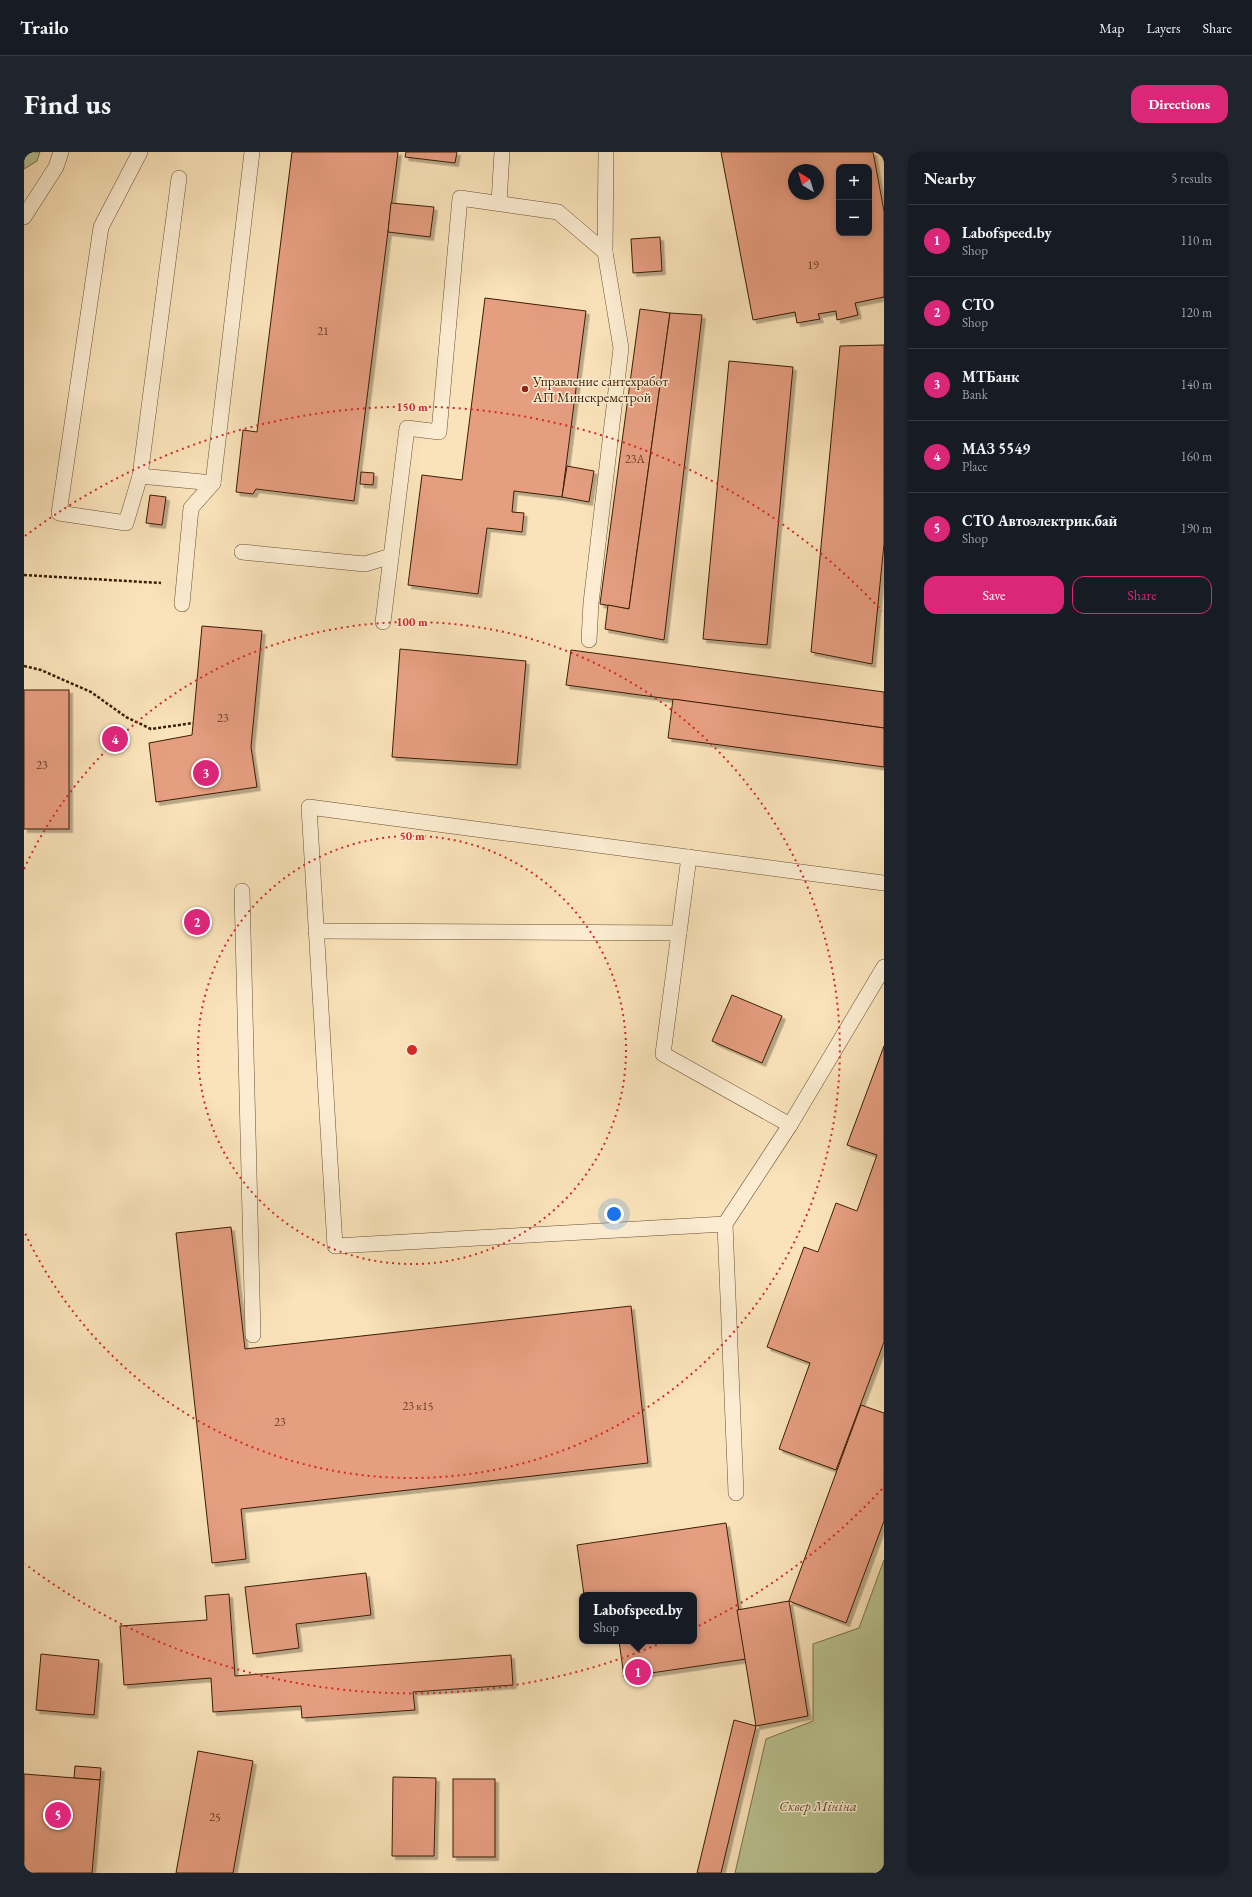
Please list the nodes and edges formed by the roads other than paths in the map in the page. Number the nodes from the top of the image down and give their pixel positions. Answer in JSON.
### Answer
{"nodes":[{"id":1,"x":61,"y":152,"type":"edge"},
{"id":2,"x":140,"y":152,"type":"edge"},
{"id":3,"x":252,"y":152,"type":"edge"},
{"id":4,"x":502,"y":152,"type":"edge"},
{"id":5,"x":606,"y":152,"type":"edge"},
{"id":6,"x":179,"y":178,"type":"dead end"},
{"id":7,"x":499,"y":203,"type":"junction"},
{"id":8,"x":24,"y":217,"type":"edge"},
{"id":9,"x":605,"y":252,"type":"junction"},
{"id":10,"x":140,"y":476,"type":"junction"},
{"id":11,"x":213,"y":483,"type":"junction"},
{"id":12,"x":242,"y":552,"type":"dead end"},
{"id":13,"x":391,"y":556,"type":"junction"},
{"id":14,"x":182,"y":604,"type":"dead end"},
{"id":15,"x":383,"y":622,"type":"dead end"},
{"id":16,"x":589,"y":640,"type":"dead end"},
{"id":17,"x":689,"y":857,"type":"junction"},
{"id":18,"x":884,"y":883,"type":"edge"},
{"id":19,"x":242,"y":891,"type":"dead end"},
{"id":20,"x":316,"y":931,"type":"junction"},
{"id":21,"x":679,"y":933,"type":"junction"},
{"id":22,"x":884,"y":967,"type":"edge"},
{"id":23,"x":790,"y":1125,"type":"junction"},
{"id":24,"x":725,"y":1224,"type":"junction"},
{"id":25,"x":253,"y":1335,"type":"dead end"},
{"id":26,"x":736,"y":1493,"type":"dead end"}],
"edges":[{"from":1,"to":8,"type":"lane"},
{"from":2,"to":10,"type":"lane"},
{"from":3,"to":11,"type":"lane"},
{"from":4,"to":7,"type":"lane"},
{"from":5,"to":9,"type":"lane"},
{"from":6,"to":10,"type":"lane"},
{"from":7,"to":9,"type":"lane"},
{"from":7,"to":13,"type":"lane"},
{"from":9,"to":16,"type":"lane"},
{"from":10,"to":11,"type":"lane"},
{"from":11,"to":14,"type":"lane"},
{"from":12,"to":13,"type":"lane"},
{"from":13,"to":15,"type":"lane"},
{"from":17,"to":18,"type":"lane"},
{"from":17,"to":20,"type":"lane"},
{"from":17,"to":21,"type":"lane"},
{"from":19,"to":25,"type":"lane"},
{"from":20,"to":21,"type":"lane"},
{"from":20,"to":24,"type":"lane"},
{"from":21,"to":23,"type":"lane"},
{"from":22,"to":23,"type":"lane"},
{"from":23,"to":24,"type":"lane"},
{"from":24,"to":26,"type":"lane"}]}
